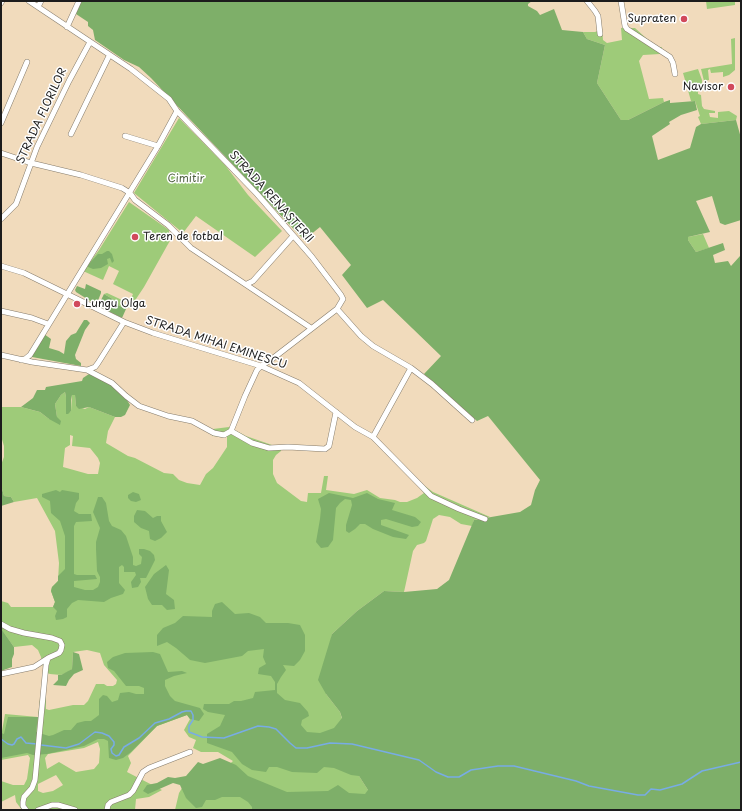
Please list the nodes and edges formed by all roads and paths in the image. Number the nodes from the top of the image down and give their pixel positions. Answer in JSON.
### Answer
{"nodes":[{"id":1,"x":29,"y":1,"type":"edge"},
{"id":2,"x":41,"y":1,"type":"edge"},
{"id":3,"x":79,"y":1,"type":"edge"},
{"id":4,"x":588,"y":1,"type":"edge"},
{"id":5,"x":621,"y":1,"type":"edge"},
{"id":6,"x":38,"y":7,"type":"junction"},
{"id":7,"x":67,"y":27,"type":"junction"},
{"id":8,"x":600,"y":34,"type":"dead end"},
{"id":9,"x":90,"y":42,"type":"junction"},
{"id":10,"x":109,"y":56,"type":"junction"},
{"id":11,"x":27,"y":62,"type":"dead end"},
{"id":12,"x":675,"y":74,"type":"dead end"},
{"id":13,"x":177,"y":112,"type":"junction"},
{"id":14,"x":1,"y":123,"type":"edge"},
{"id":15,"x":71,"y":134,"type":"dead end"},
{"id":16,"x":125,"y":136,"type":"dead end"},
{"id":17,"x":158,"y":146,"type":"junction"},
{"id":18,"x":1,"y":153,"type":"edge"},
{"id":19,"x":30,"y":163,"type":"junction"},
{"id":20,"x":130,"y":193,"type":"junction"},
{"id":21,"x":1,"y":219,"type":"edge"},
{"id":22,"x":293,"y":236,"type":"junction"},
{"id":23,"x":1,"y":266,"type":"edge"},
{"id":24,"x":247,"y":284,"type":"junction"},
{"id":25,"x":66,"y":294,"type":"junction"},
{"id":26,"x":337,"y":309,"type":"junction"},
{"id":27,"x":1,"y":311,"type":"edge"},
{"id":28,"x":124,"y":322,"type":"junction"},
{"id":29,"x":48,"y":324,"type":"junction"},
{"id":30,"x":311,"y":328,"type":"junction"},
{"id":31,"x":1,"y":355,"type":"edge"},
{"id":32,"x":272,"y":359,"type":"junction"},
{"id":33,"x":21,"y":360,"type":"junction"},
{"id":34,"x":261,"y":366,"type":"junction"},
{"id":35,"x":411,"y":368,"type":"junction"},
{"id":36,"x":87,"y":370,"type":"junction"},
{"id":37,"x":271,"y":370,"type":"junction"},
{"id":38,"x":336,"y":412,"type":"junction"},
{"id":39,"x":472,"y":420,"type":"dead end"},
{"id":40,"x":231,"y":431,"type":"junction"},
{"id":41,"x":373,"y":437,"type":"junction"},
{"id":42,"x":485,"y":519,"type":"dead end"},
{"id":43,"x":1,"y":624,"type":"edge"},
{"id":44,"x":48,"y":658,"type":"junction"},
{"id":45,"x":1,"y":674,"type":"edge"},
{"id":46,"x":190,"y":752,"type":"dead end"},
{"id":47,"x":26,"y":810,"type":"edge"},
{"id":48,"x":38,"y":810,"type":"edge"},
{"id":49,"x":75,"y":810,"type":"edge"},
{"id":50,"x":107,"y":810,"type":"edge"}],
"edges":[{"from":1,"to":6,"type":"street","name":"STRADA RENAȘTERII"},
{"from":2,"to":6,"type":"street"},
{"from":3,"to":7,"type":"street"},
{"from":4,"to":8,"type":"street"},
{"from":5,"to":12,"type":"street"},
{"from":6,"to":7,"type":"street","name":"STRADA RENAȘTERII"},
{"from":7,"to":9,"type":"street","name":"STRADA RENAȘTERII"},
{"from":9,"to":10,"type":"street","name":"STRADA RENAȘTERII"},
{"from":9,"to":19,"type":"street","name":"STRADA FLORILOR"},
{"from":10,"to":13,"type":"street","name":"STRADA RENAȘTERII"},
{"from":10,"to":15,"type":"street"},
{"from":11,"to":14,"type":"street"},
{"from":13,"to":17,"type":"street"},
{"from":13,"to":22,"type":"street","name":"STRADA RENAȘTERII"},
{"from":16,"to":17,"type":"street"},
{"from":17,"to":20,"type":"street"},
{"from":18,"to":19,"type":"street"},
{"from":19,"to":20,"type":"street"},
{"from":19,"to":21,"type":"street","name":"STRADA FLORILOR"},
{"from":20,"to":24,"type":"street"},
{"from":20,"to":25,"type":"street"},
{"from":22,"to":24,"type":"street"},
{"from":22,"to":26,"type":"street","name":"STRADA RENAȘTERII"},
{"from":23,"to":25,"type":"street","name":"STRADA MIHAI EMINESCU"},
{"from":24,"to":30,"type":"street"},
{"from":25,"to":28,"type":"street","name":"STRADA MIHAI EMINESCU"},
{"from":25,"to":29,"type":"street"},
{"from":26,"to":30,"type":"street"},
{"from":26,"to":35,"type":"street"},
{"from":27,"to":29,"type":"street"},
{"from":28,"to":34,"type":"street","name":"STRADA MIHAI EMINESCU"},
{"from":28,"to":36,"type":"street"},
{"from":29,"to":33,"type":"street"},
{"from":30,"to":32,"type":"street"},
{"from":31,"to":33,"type":"street"},
{"from":32,"to":34,"type":"street"},
{"from":32,"to":37,"type":"street"},
{"from":33,"to":36,"type":"street"},
{"from":34,"to":37,"type":"street","name":"STRADA MIHAI EMINESCU"},
{"from":34,"to":40,"type":"street"},
{"from":35,"to":39,"type":"street"},
{"from":35,"to":41,"type":"street"},
{"from":36,"to":40,"type":"street"},
{"from":37,"to":38,"type":"street","name":"STRADA MIHAI EMINESCU"},
{"from":38,"to":40,"type":"street"},
{"from":38,"to":41,"type":"street","name":"STRADA MIHAI EMINESCU"},
{"from":41,"to":42,"type":"street","name":"STRADA MIHAI EMINESCU"},
{"from":43,"to":44,"type":"street"},
{"from":44,"to":45,"type":"street"},
{"from":44,"to":47,"type":"street"},
{"from":46,"to":50,"type":"street"},
{"from":48,"to":49,"type":"street"}]}
